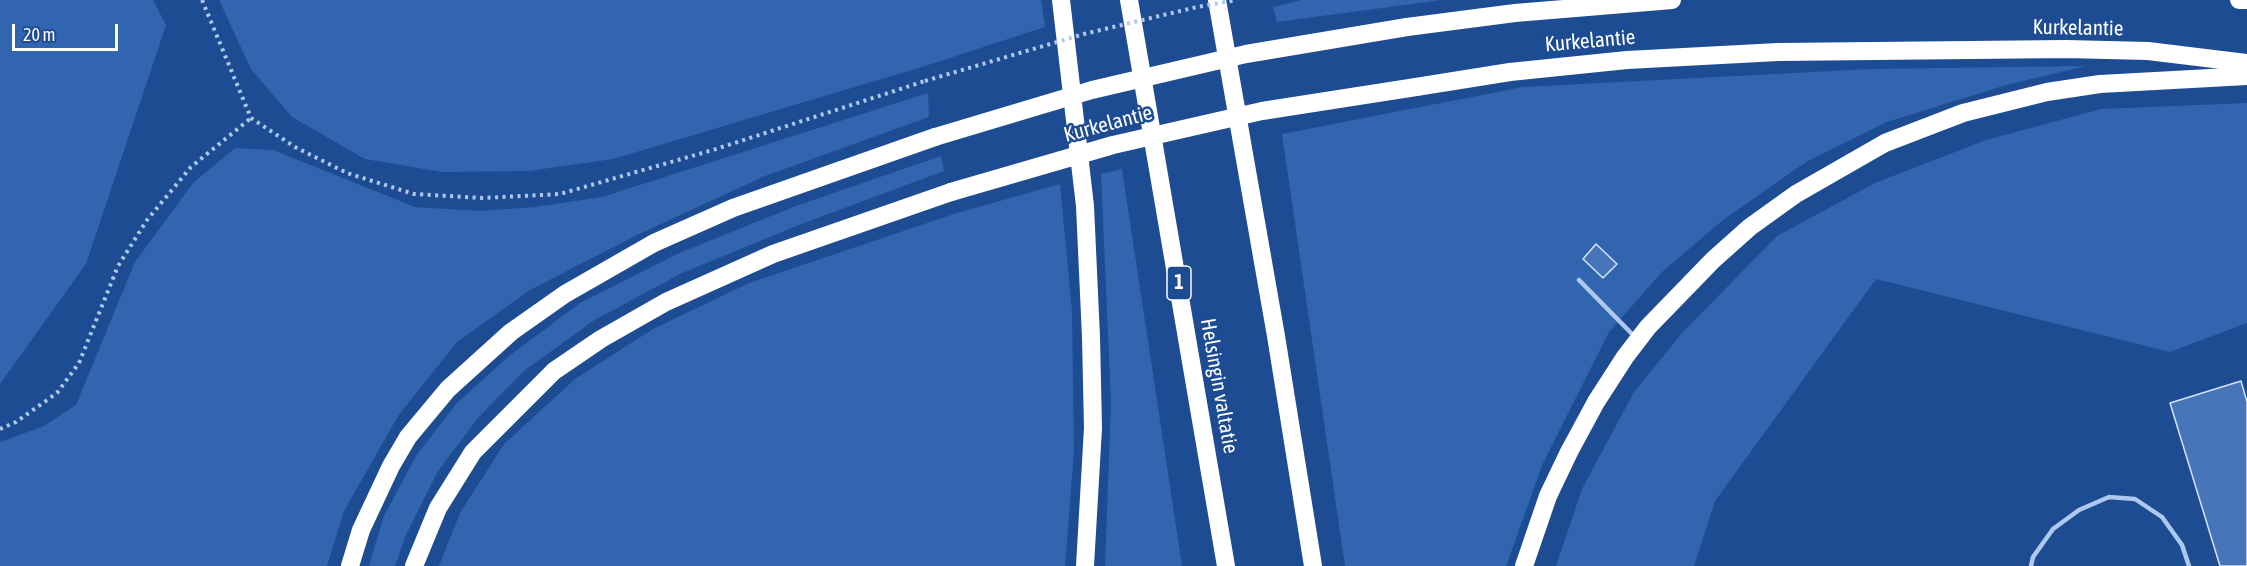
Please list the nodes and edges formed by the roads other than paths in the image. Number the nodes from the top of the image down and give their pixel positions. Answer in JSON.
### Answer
{"nodes":[{"id":1,"x":1061,"y":0,"type":"edge"},
{"id":2,"x":1129,"y":0,"type":"edge"},
{"id":3,"x":1217,"y":0,"type":"edge"},
{"id":4,"x":1672,"y":0,"type":"edge"},
{"id":5,"x":2239,"y":0,"type":"edge"},
{"id":6,"x":2247,"y":0,"type":"edge"},
{"id":7,"x":2247,"y":63,"type":"edge"},
{"id":8,"x":2247,"y":76,"type":"edge"},
{"id":9,"x":1579,"y":280,"type":"dead end"},
{"id":10,"x":1638,"y":340,"type":"junction"},
{"id":11,"x":350,"y":566,"type":"edge"},
{"id":12,"x":414,"y":566,"type":"edge"},
{"id":13,"x":1085,"y":566,"type":"edge"},
{"id":14,"x":1226,"y":566,"type":"edge"},
{"id":15,"x":1312,"y":566,"type":"edge"},
{"id":16,"x":1524,"y":566,"type":"edge"},
{"id":17,"x":2031,"y":566,"type":"edge"},
{"id":18,"x":2189,"y":566,"type":"edge"}],
"edges":[{"from":1,"to":13,"type":"highway"},
{"from":2,"to":14,"type":"highway","name":"Helsingin valtatie","number":"1"},
{"from":3,"to":15,"type":"highway"},
{"from":4,"to":11,"type":"highway","name":"Kurkelantie","bridge":true},
{"from":5,"to":6,"type":"highway"},
{"from":7,"to":12,"type":"highway","name":"Kurkelantie","bridge":true},
{"from":8,"to":10,"type":"highway"},
{"from":9,"to":10,"type":"lane"},
{"from":10,"to":16,"type":"highway"},
{"from":17,"to":18,"type":"lane"}]}
